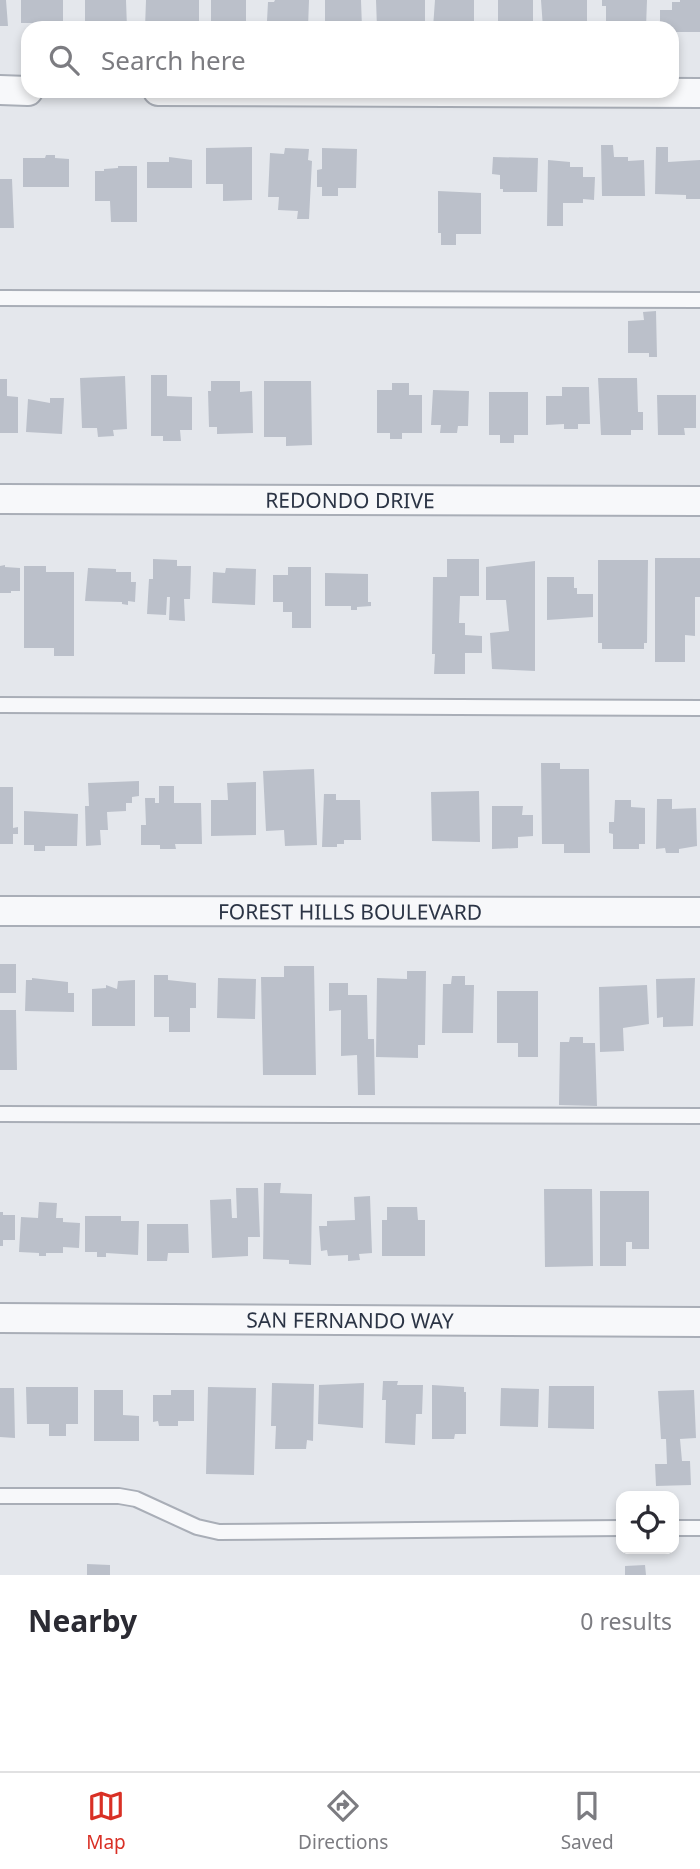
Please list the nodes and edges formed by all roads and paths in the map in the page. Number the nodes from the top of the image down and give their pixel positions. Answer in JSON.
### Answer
{"nodes":[{"id":1,"x":0,"y":90,"type":"edge"},
{"id":2,"x":21,"y":90,"type":"edge"},
{"id":3,"x":679,"y":93,"type":"edge"},
{"id":4,"x":700,"y":93,"type":"edge"},
{"id":5,"x":0,"y":298,"type":"edge"},
{"id":6,"x":700,"y":300,"type":"edge"},
{"id":7,"x":0,"y":499,"type":"edge"},
{"id":8,"x":700,"y":501,"type":"edge"},
{"id":9,"x":0,"y":705,"type":"edge"},
{"id":10,"x":700,"y":708,"type":"edge"},
{"id":11,"x":0,"y":911,"type":"edge"},
{"id":12,"x":700,"y":912,"type":"edge"},
{"id":13,"x":0,"y":1114,"type":"edge"},
{"id":14,"x":700,"y":1116,"type":"edge"},
{"id":15,"x":0,"y":1318,"type":"edge"},
{"id":16,"x":700,"y":1322,"type":"edge"},
{"id":17,"x":0,"y":1496,"type":"edge"},
{"id":18,"x":616,"y":1528,"type":"edge"},
{"id":19,"x":679,"y":1528,"type":"edge"},
{"id":20,"x":700,"y":1528,"type":"edge"}],
"edges":[{"from":1,"to":2,"type":"street"},
{"from":3,"to":4,"type":"street"},
{"from":5,"to":6,"type":"lane"},
{"from":7,"to":8,"type":"street","name":"REDONDO DRIVE"},
{"from":9,"to":10,"type":"lane"},
{"from":11,"to":12,"type":"street","name":"FOREST HILLS BOULEVARD"},
{"from":13,"to":14,"type":"lane"},
{"from":15,"to":16,"type":"street","name":"SAN FERNANDO WAY"},
{"from":17,"to":18,"type":"lane"},
{"from":19,"to":20,"type":"lane"}]}
